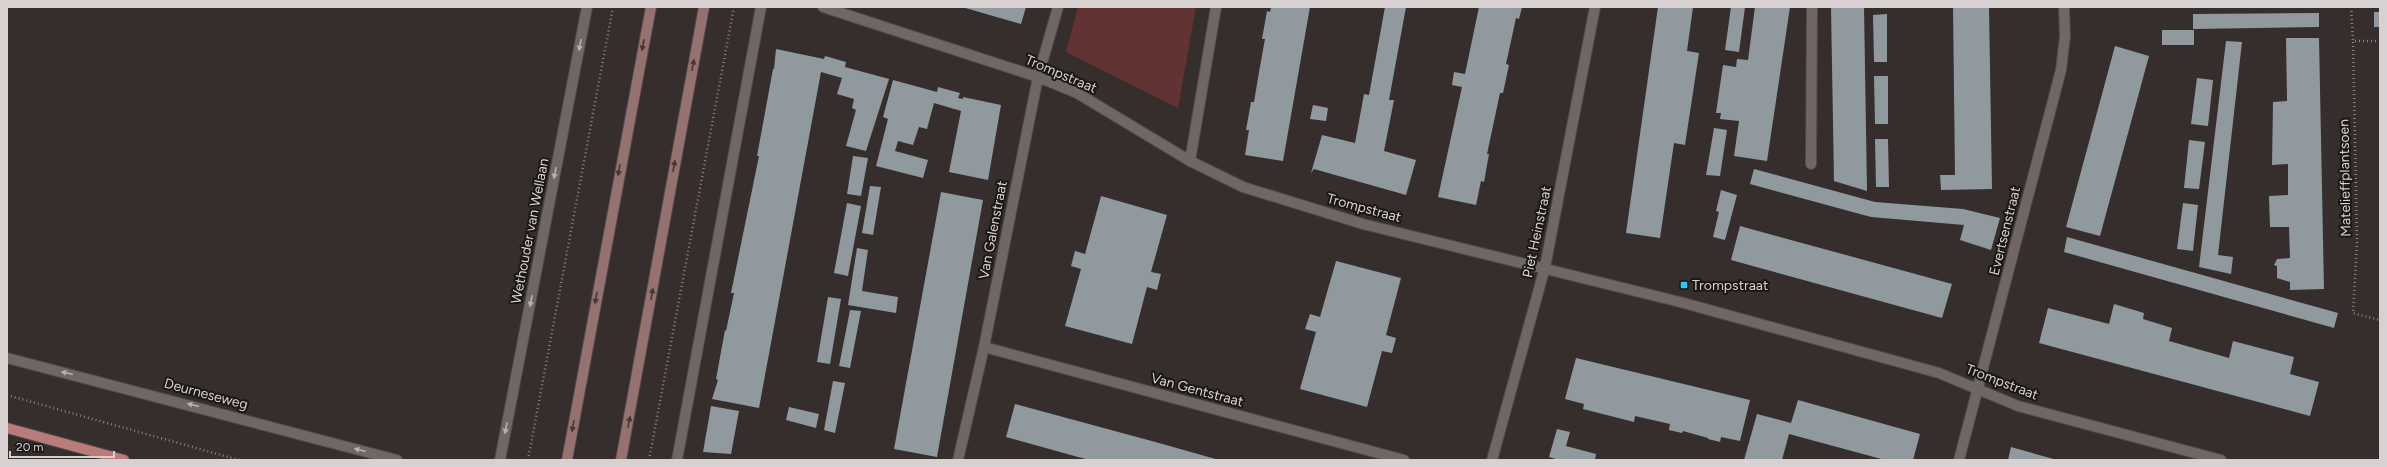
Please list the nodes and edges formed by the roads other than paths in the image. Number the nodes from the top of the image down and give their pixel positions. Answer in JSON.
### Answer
{"nodes":[{"id":1,"x":587,"y":7,"type":"edge"},
{"id":2,"x":651,"y":7,"type":"edge"},
{"id":3,"x":704,"y":7,"type":"edge"},
{"id":4,"x":762,"y":7,"type":"edge"},
{"id":5,"x":823,"y":7,"type":"edge"},
{"id":6,"x":1058,"y":7,"type":"edge"},
{"id":7,"x":1216,"y":7,"type":"edge"},
{"id":8,"x":1595,"y":7,"type":"edge"},
{"id":9,"x":1812,"y":7,"type":"edge"},
{"id":10,"x":2064,"y":7,"type":"edge"},
{"id":11,"x":1038,"y":77,"type":"junction"},
{"id":12,"x":1190,"y":161,"type":"junction"},
{"id":13,"x":1811,"y":164,"type":"dead end"},
{"id":14,"x":1545,"y":268,"type":"junction"},
{"id":15,"x":984,"y":347,"type":"junction"},
{"id":16,"x":7,"y":358,"type":"edge"},
{"id":17,"x":1979,"y":389,"type":"junction"},
{"id":18,"x":7,"y":428,"type":"edge"},
{"id":19,"x":124,"y":460,"type":"edge"},
{"id":20,"x":397,"y":460,"type":"edge"},
{"id":21,"x":500,"y":460,"type":"edge"},
{"id":22,"x":567,"y":460,"type":"edge"},
{"id":23,"x":621,"y":460,"type":"edge"},
{"id":24,"x":677,"y":460,"type":"edge"},
{"id":25,"x":958,"y":460,"type":"edge"},
{"id":26,"x":1404,"y":460,"type":"edge"},
{"id":27,"x":1492,"y":460,"type":"edge"},
{"id":28,"x":1959,"y":460,"type":"edge"},
{"id":29,"x":2221,"y":460,"type":"edge"}],
"edges":[{"from":1,"to":21,"type":"street","name":"Wethouder van Wellaan","one_way":true},
{"from":2,"to":22,"type":"main road","one_way":true},
{"from":23,"to":3,"type":"main road","one_way":true},
{"from":4,"to":24,"type":"street"},
{"from":5,"to":11,"type":"street","name":"Trompstraat"},
{"from":6,"to":11,"type":"street","name":"Van Galenstraat"},
{"from":7,"to":12,"type":"street"},
{"from":8,"to":14,"type":"street","name":"Piet Heinstraat"},
{"from":9,"to":13,"type":"street"},
{"from":10,"to":17,"type":"street","name":"Evertsenstraat"},
{"from":11,"to":12,"type":"street","name":"Trompstraat"},
{"from":11,"to":15,"type":"street","name":"Van Galenstraat"},
{"from":12,"to":14,"type":"street","name":"Trompstraat"},
{"from":14,"to":17,"type":"street","name":"Trompstraat"},
{"from":14,"to":27,"type":"street","name":"Piet Heinstraat"},
{"from":15,"to":25,"type":"street","name":"Van Galenstraat"},
{"from":15,"to":26,"type":"street","name":"Van Gentstraat"},
{"from":20,"to":16,"type":"street","name":"Deurneseweg","one_way":true},
{"from":17,"to":28,"type":"street","name":"Evertsenstraat"},
{"from":17,"to":29,"type":"street","name":"Trompstraat"},
{"from":18,"to":19,"type":"main road"}]}
